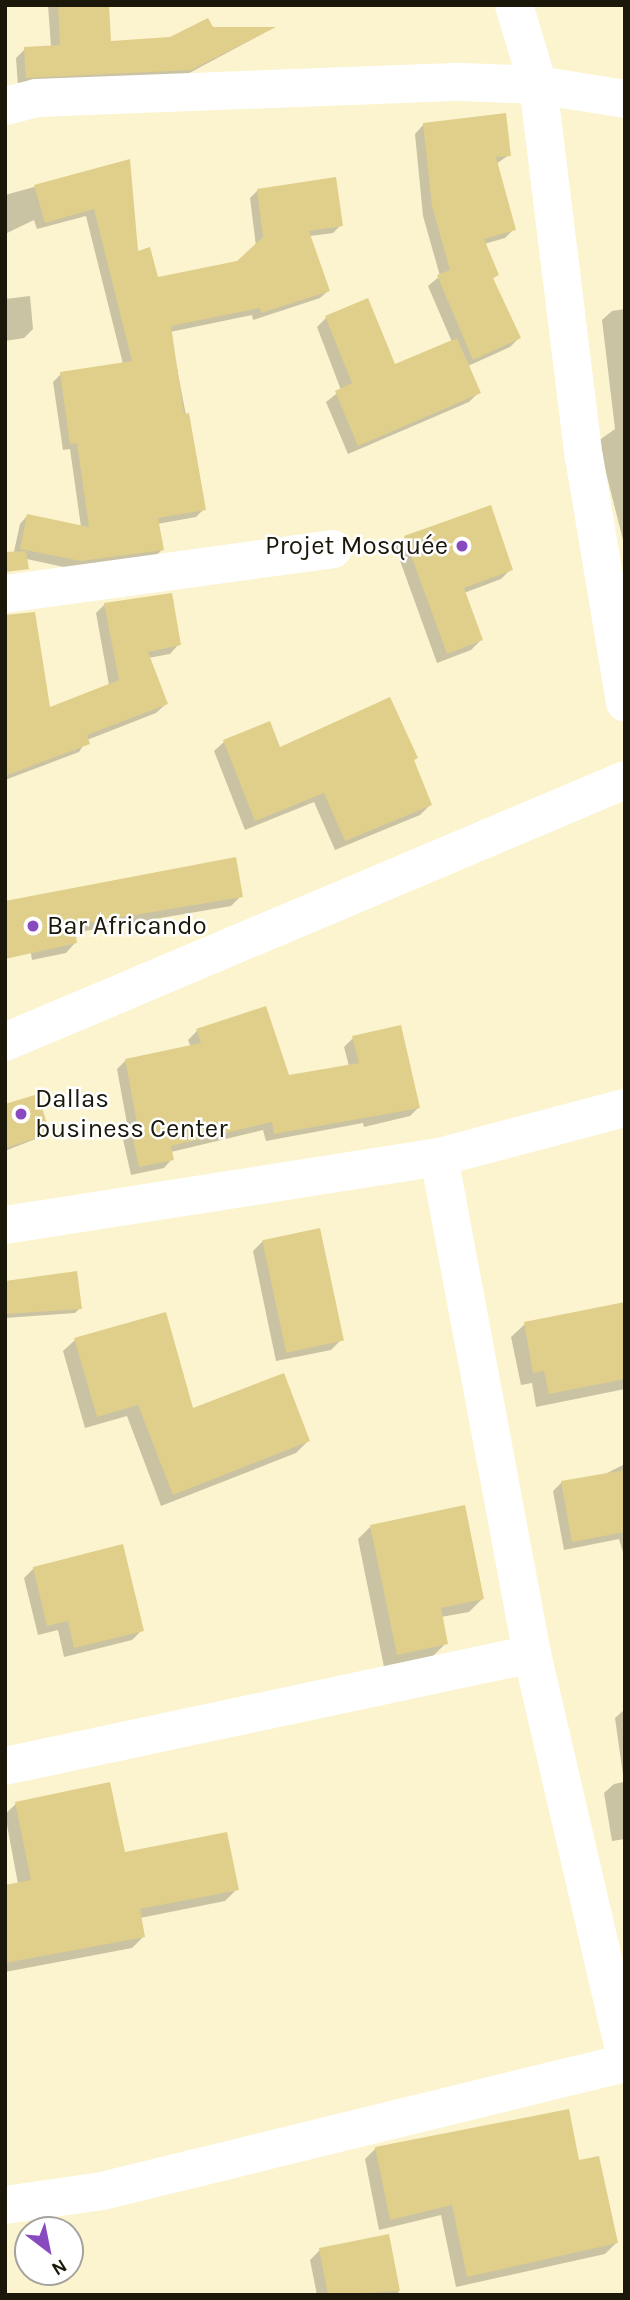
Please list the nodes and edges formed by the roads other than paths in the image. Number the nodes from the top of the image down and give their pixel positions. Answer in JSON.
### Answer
{"nodes":[{"id":1,"x":514,"y":5,"type":"edge"},
{"id":2,"x":538,"y":85,"type":"junction"},
{"id":3,"x":625,"y":99,"type":"edge"},
{"id":4,"x":5,"y":106,"type":"edge"},
{"id":5,"x":333,"y":549,"type":"dead end"},
{"id":6,"x":5,"y":594,"type":"edge"},
{"id":7,"x":625,"y":703,"type":"edge"},
{"id":8,"x":625,"y":780,"type":"edge"},
{"id":9,"x":5,"y":1042,"type":"edge"},
{"id":10,"x":625,"y":1108,"type":"edge"},
{"id":11,"x":439,"y":1157,"type":"junction"},
{"id":12,"x":5,"y":1225,"type":"edge"},
{"id":13,"x":532,"y":1654,"type":"junction"},
{"id":14,"x":5,"y":1766,"type":"edge"},
{"id":15,"x":625,"y":2053,"type":"edge"},
{"id":16,"x":625,"y":2063,"type":"edge"},
{"id":17,"x":5,"y":2205,"type":"edge"}],
"edges":[{"from":1,"to":2,"type":"street"},
{"from":2,"to":3,"type":"street"},
{"from":2,"to":4,"type":"street"},
{"from":2,"to":7,"type":"street"},
{"from":5,"to":6,"type":"street"},
{"from":8,"to":9,"type":"street"},
{"from":10,"to":11,"type":"street"},
{"from":11,"to":12,"type":"street"},
{"from":11,"to":13,"type":"street"},
{"from":13,"to":14,"type":"street"},
{"from":13,"to":15,"type":"street"},
{"from":16,"to":17,"type":"street"}]}
